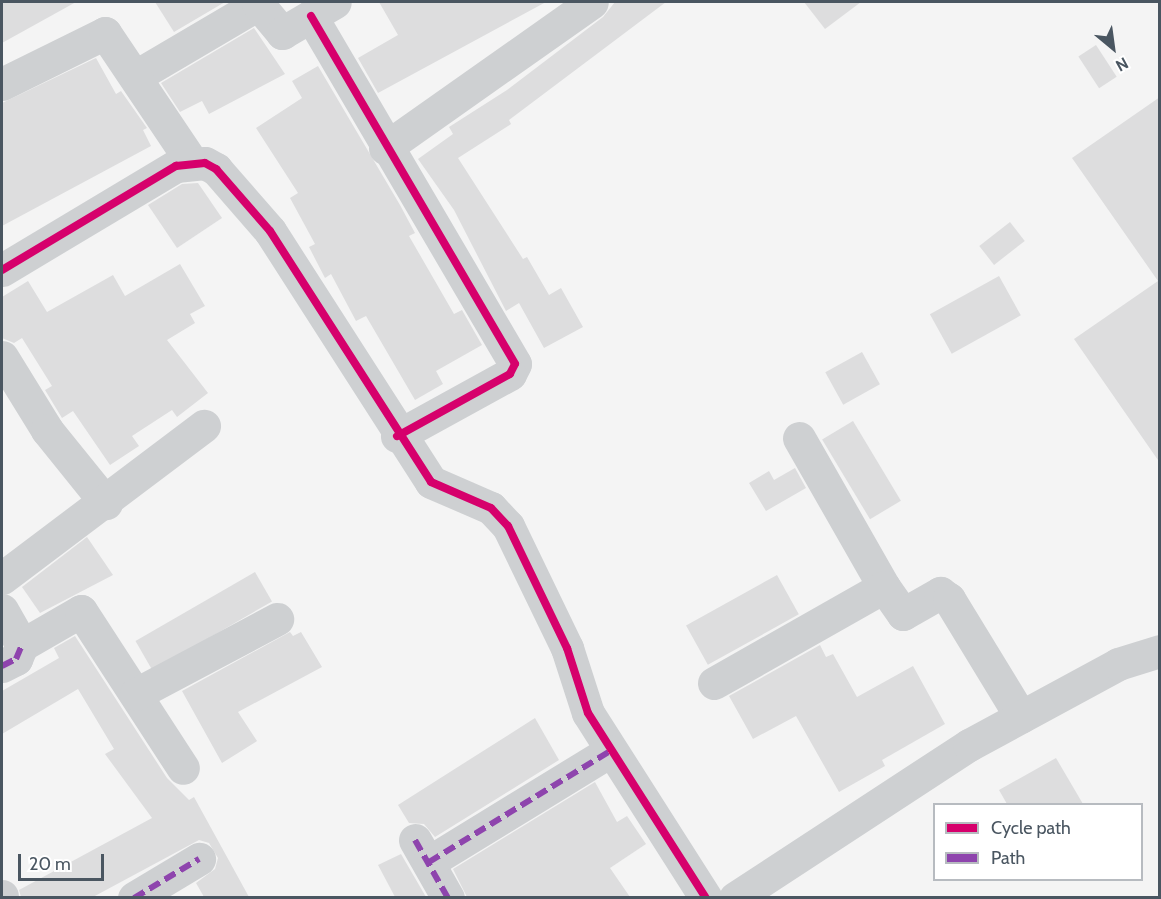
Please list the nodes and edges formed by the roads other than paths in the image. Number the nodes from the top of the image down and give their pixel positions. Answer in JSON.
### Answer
{"nodes":[{"id":1,"x":592,"y":2,"type":"edge"},
{"id":2,"x":323,"y":9,"type":"edge"},
{"id":3,"x":4,"y":76,"type":"edge"},
{"id":4,"x":136,"y":76,"type":"junction"},
{"id":5,"x":385,"y":148,"type":"junction"},
{"id":6,"x":191,"y":161,"type":"junction"},
{"id":7,"x":2,"y":270,"type":"edge"},
{"id":8,"x":2,"y":357,"type":"edge"},
{"id":9,"x":204,"y":426,"type":"dead end"},
{"id":10,"x":397,"y":436,"type":"junction"},
{"id":11,"x":799,"y":438,"type":"dead end"},
{"id":12,"x":106,"y":503,"type":"junction"},
{"id":13,"x":2,"y":578,"type":"edge"},
{"id":14,"x":884,"y":587,"type":"junction"},
{"id":15,"x":2,"y":610,"type":"edge"},
{"id":16,"x":277,"y":620,"type":"dead end"},
{"id":17,"x":1160,"y":651,"type":"edge"},
{"id":18,"x":12,"y":655,"type":"edge"},
{"id":19,"x":714,"y":683,"type":"dead end"},
{"id":20,"x":135,"y":694,"type":"junction"},
{"id":21,"x":1021,"y":717,"type":"junction"},
{"id":22,"x":610,"y":751,"type":"junction"},
{"id":23,"x":183,"y":768,"type":"dead end"},
{"id":24,"x":199,"y":859,"type":"dead end"},
{"id":25,"x":135,"y":897,"type":"edge"},
{"id":26,"x":448,"y":897,"type":"edge"},
{"id":27,"x":706,"y":897,"type":"edge"},
{"id":28,"x":735,"y":897,"type":"edge"}],
"edges":[{"from":1,"to":5,"type":"street"},
{"from":2,"to":4,"type":"street"},
{"from":2,"to":5,"type":"street"},
{"from":3,"to":4,"type":"street"},
{"from":4,"to":6,"type":"street"},
{"from":5,"to":10,"type":"street"},
{"from":6,"to":7,"type":"street"},
{"from":6,"to":10,"type":"street"},
{"from":8,"to":12,"type":"street"},
{"from":9,"to":12,"type":"street"},
{"from":10,"to":22,"type":"street"},
{"from":11,"to":14,"type":"street"},
{"from":12,"to":13,"type":"street"},
{"from":14,"to":19,"type":"street"},
{"from":14,"to":21,"type":"street"},
{"from":15,"to":18,"type":"street"},
{"from":16,"to":20,"type":"street"},
{"from":17,"to":21,"type":"street"},
{"from":18,"to":20,"type":"street"},
{"from":20,"to":23,"type":"street"},
{"from":21,"to":28,"type":"street"},
{"from":22,"to":26,"type":"street"},
{"from":22,"to":27,"type":"street"},
{"from":24,"to":25,"type":"street"}]}
